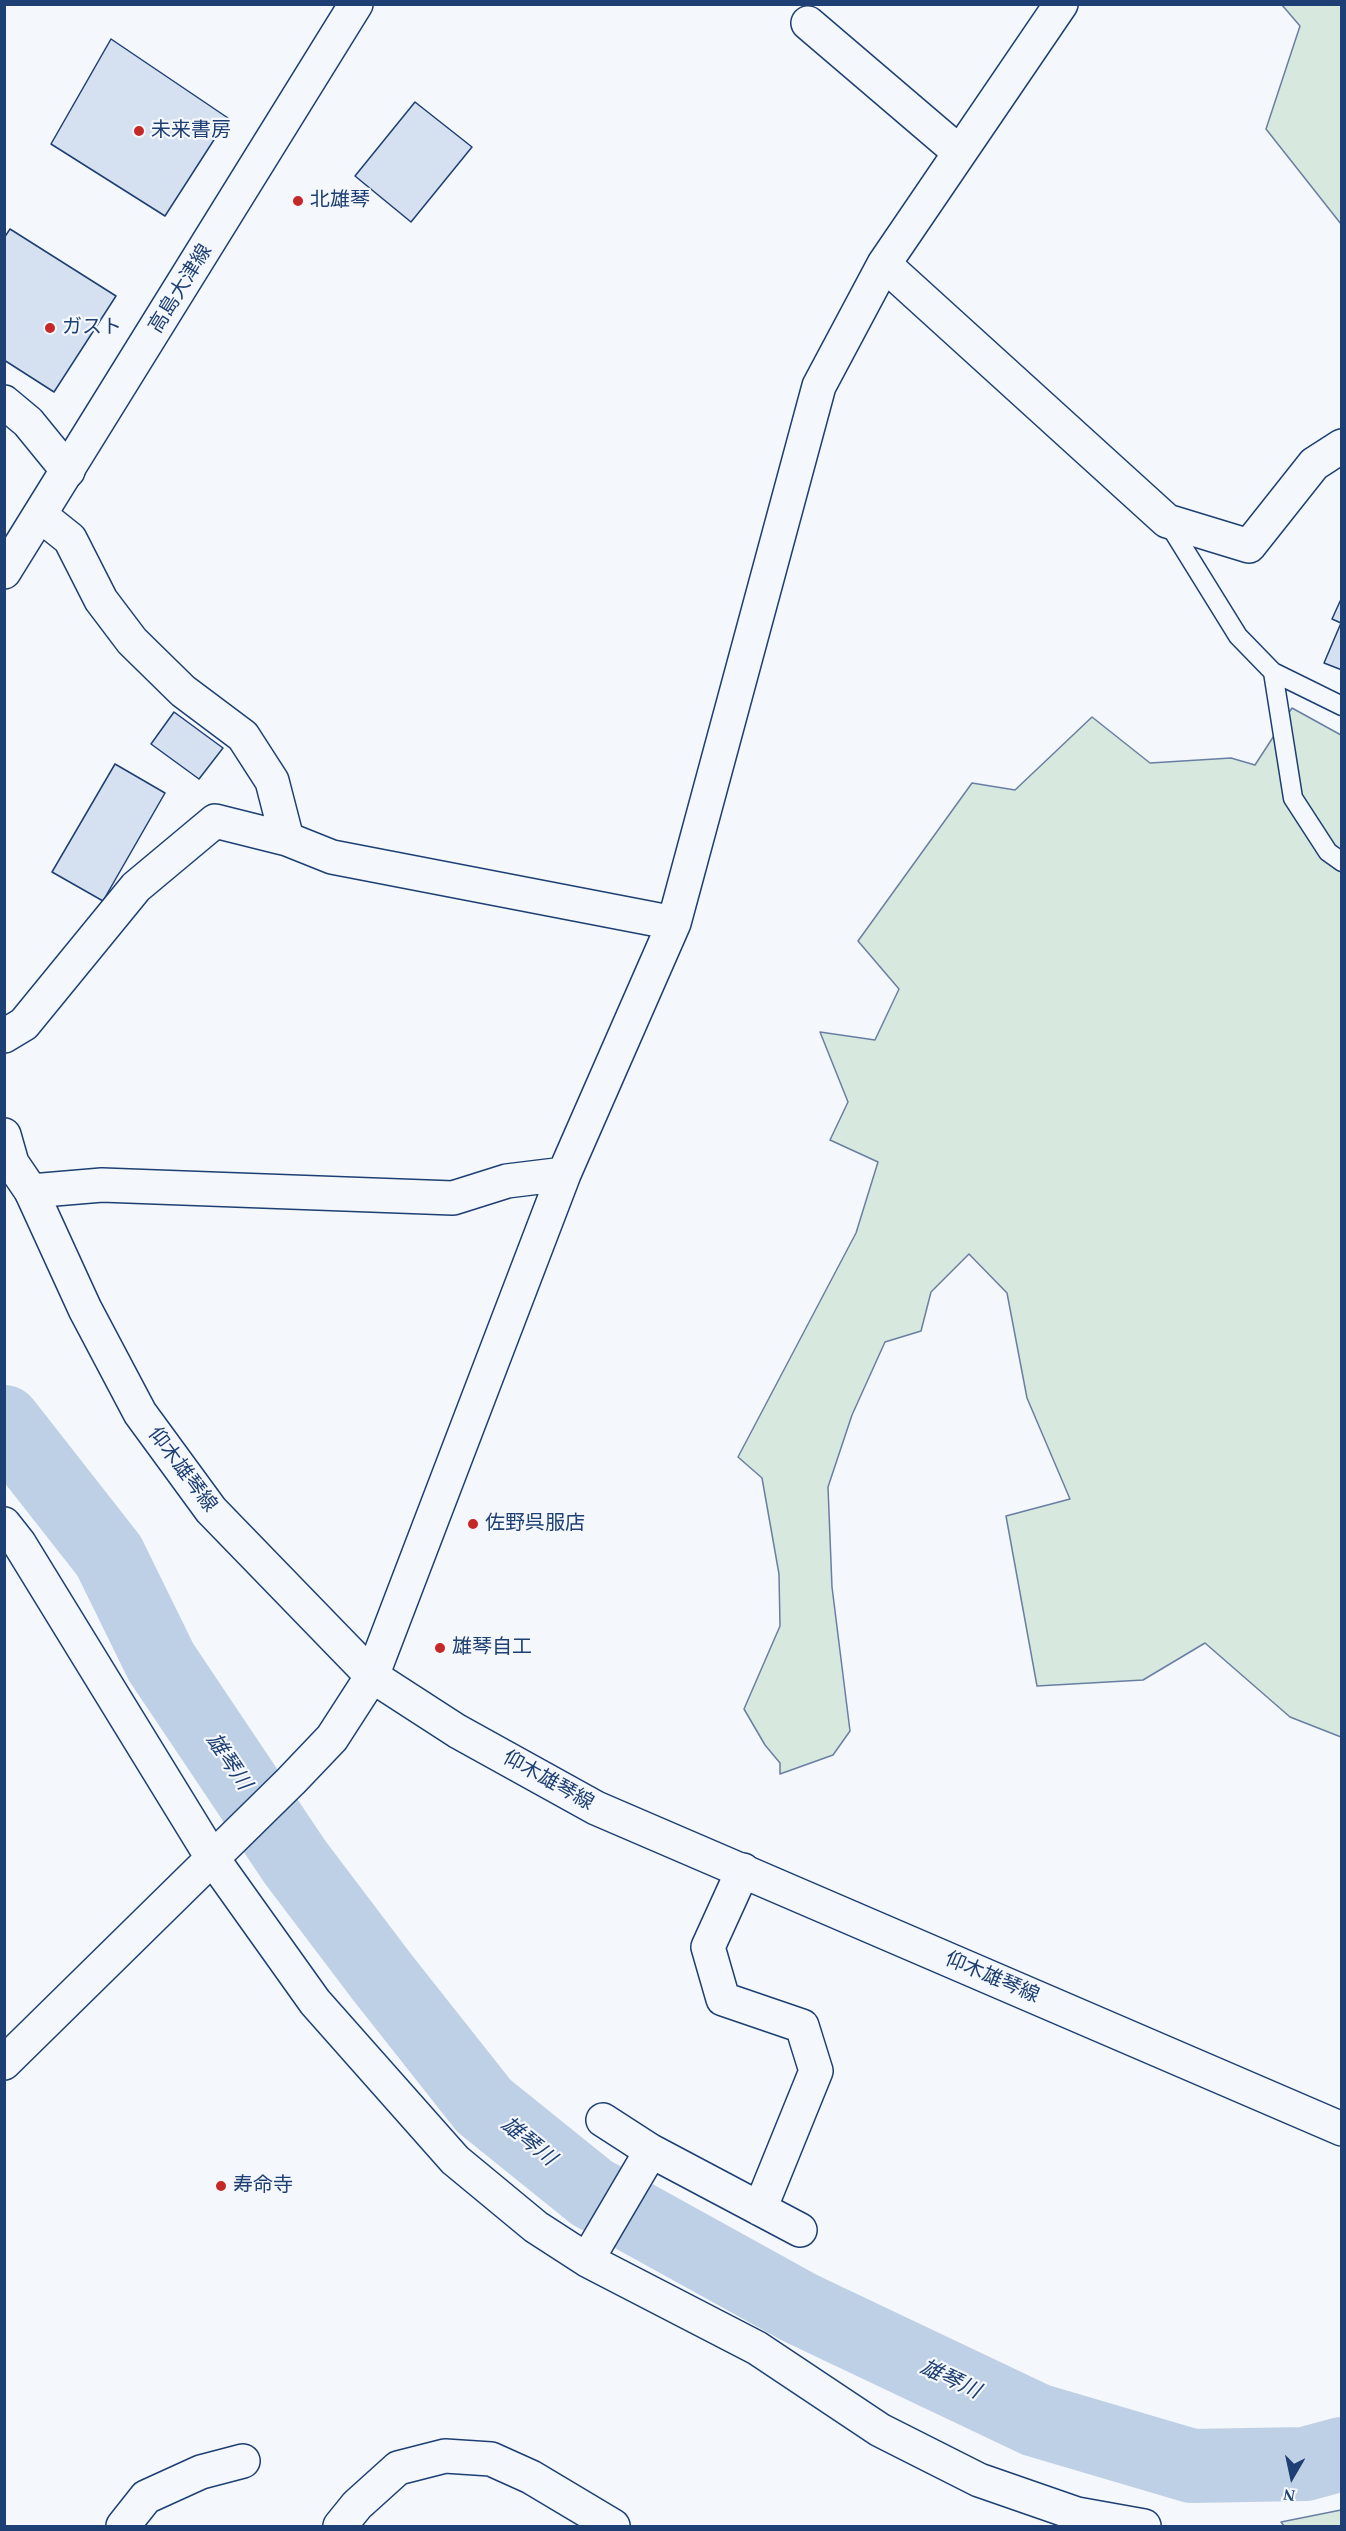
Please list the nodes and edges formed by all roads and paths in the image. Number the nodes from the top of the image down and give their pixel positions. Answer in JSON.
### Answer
{"nodes":[{"id":1,"x":356,"y":4,"type":"edge"},
{"id":2,"x":1061,"y":4,"type":"edge"},
{"id":3,"x":808,"y":23,"type":"dead end"},
{"id":4,"x":959,"y":152,"type":"junction"},
{"id":5,"x":884,"y":264,"type":"junction"},
{"id":6,"x":4,"y":402,"type":"edge"},
{"id":7,"x":1341,"y":446,"type":"edge"},
{"id":8,"x":68,"y":471,"type":"junction"},
{"id":9,"x":40,"y":515,"type":"junction"},
{"id":10,"x":1167,"y":521,"type":"junction"},
{"id":11,"x":4,"y":572,"type":"edge"},
{"id":12,"x":1273,"y":672,"type":"junction"},
{"id":13,"x":1341,"y":706,"type":"edge"},
{"id":14,"x":287,"y":839,"type":"junction"},
{"id":15,"x":1341,"y":862,"type":"edge"},
{"id":16,"x":675,"y":923,"type":"junction"},
{"id":17,"x":4,"y":1036,"type":"edge"},
{"id":18,"x":7,"y":1154,"type":"edge"},
{"id":19,"x":564,"y":1174,"type":"junction"},
{"id":20,"x":31,"y":1191,"type":"junction"},
{"id":21,"x":4,"y":1524,"type":"edge"},
{"id":22,"x":372,"y":1676,"type":"junction"},
{"id":23,"x":219,"y":1852,"type":"junction"},
{"id":24,"x":742,"y":1870,"type":"junction"},
{"id":25,"x":4,"y":2063,"type":"edge"},
{"id":26,"x":603,"y":2120,"type":"dead end"},
{"id":27,"x":1341,"y":2129,"type":"edge"},
{"id":28,"x":644,"y":2161,"type":"junction"},
{"id":29,"x":760,"y":2209,"type":"junction"},
{"id":30,"x":800,"y":2230,"type":"dead end"},
{"id":31,"x":589,"y":2256,"type":"junction"},
{"id":32,"x":243,"y":2461,"type":"dead end"},
{"id":33,"x":123,"y":2526,"type":"edge"},
{"id":34,"x":340,"y":2526,"type":"edge"},
{"id":35,"x":613,"y":2526,"type":"edge"},
{"id":36,"x":1144,"y":2526,"type":"edge"}],
"edges":[{"from":1,"to":8,"type":"street","name":"高島大津線"},
{"from":2,"to":4,"type":"street"},
{"from":3,"to":4,"type":"street"},
{"from":4,"to":5,"type":"street"},
{"from":5,"to":10,"type":"street"},
{"from":5,"to":16,"type":"street"},
{"from":6,"to":8,"type":"street"},
{"from":7,"to":10,"type":"street"},
{"from":8,"to":9,"type":"street","name":"高島大津線"},
{"from":9,"to":11,"type":"street","name":"高島大津線"},
{"from":9,"to":14,"type":"street"},
{"from":10,"to":12,"type":"lane"},
{"from":12,"to":13,"type":"lane"},
{"from":12,"to":15,"type":"lane"},
{"from":14,"to":16,"type":"street"},
{"from":14,"to":17,"type":"street"},
{"from":16,"to":19,"type":"street"},
{"from":18,"to":20,"type":"street","name":"仰木雄琴線"},
{"from":19,"to":20,"type":"street"},
{"from":19,"to":22,"type":"street"},
{"from":20,"to":22,"type":"street","name":"仰木雄琴線"},
{"from":21,"to":23,"type":"street"},
{"from":22,"to":23,"type":"street"},
{"from":22,"to":24,"type":"street","name":"仰木雄琴線"},
{"from":23,"to":25,"type":"street"},
{"from":23,"to":31,"type":"street"},
{"from":24,"to":27,"type":"street","name":"仰木雄琴線"},
{"from":24,"to":29,"type":"street"},
{"from":26,"to":28,"type":"street"},
{"from":28,"to":29,"type":"street"},
{"from":28,"to":31,"type":"street"},
{"from":29,"to":30,"type":"street"},
{"from":31,"to":36,"type":"street"},
{"from":32,"to":33,"type":"street"},
{"from":34,"to":35,"type":"street"}]}
